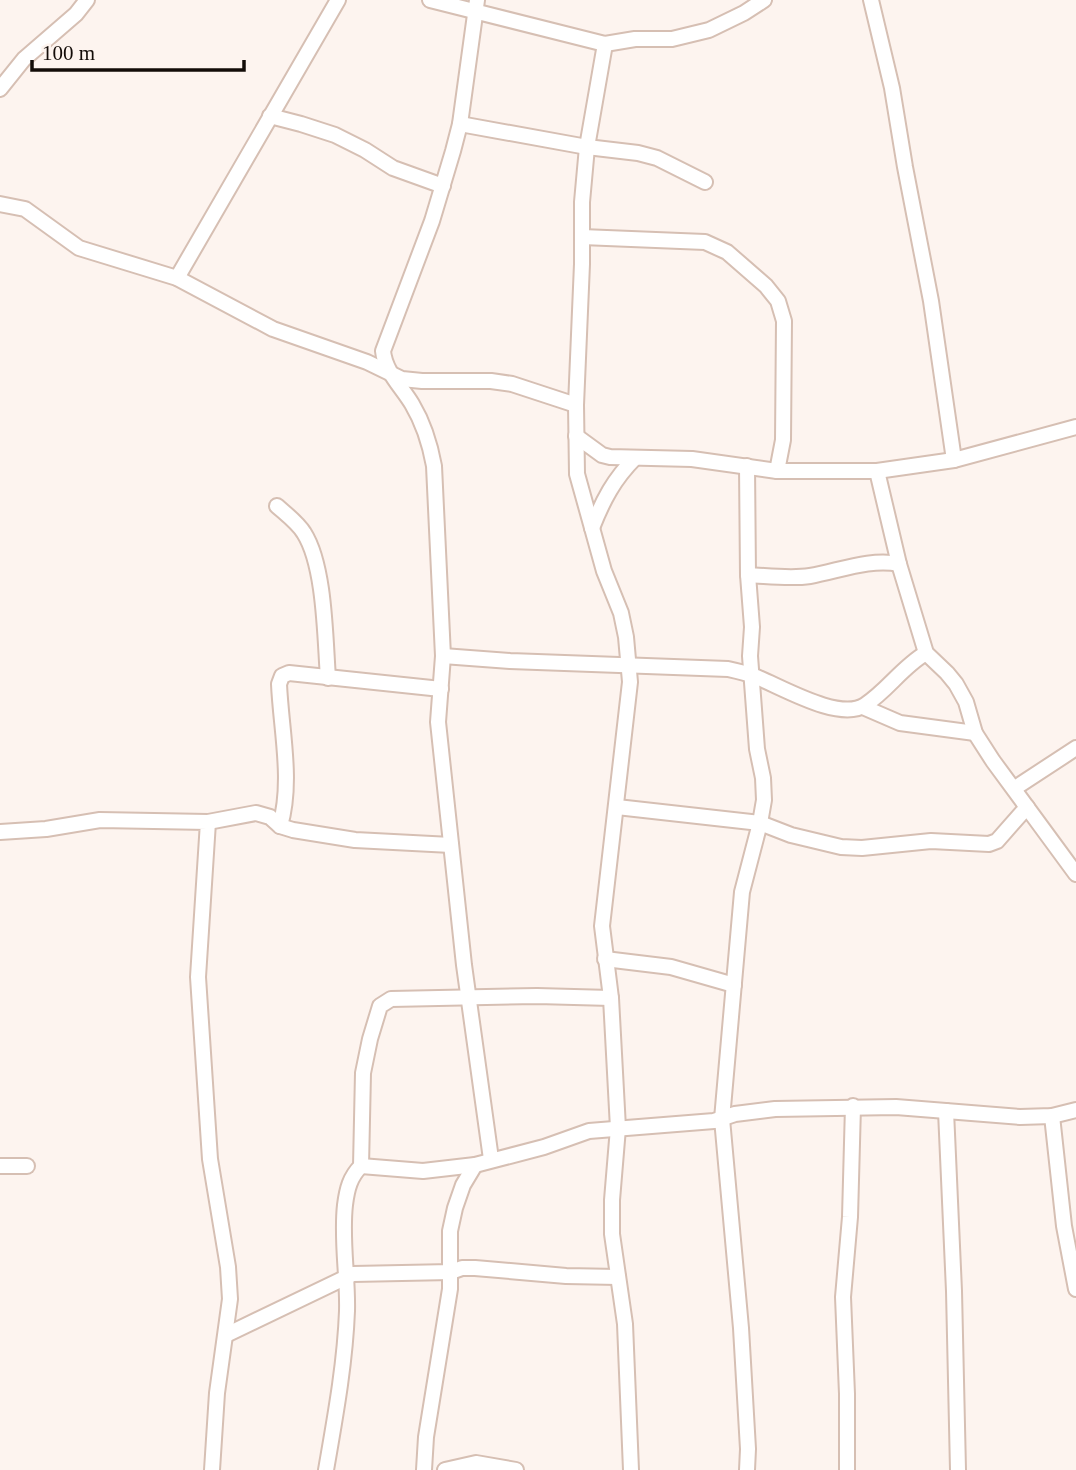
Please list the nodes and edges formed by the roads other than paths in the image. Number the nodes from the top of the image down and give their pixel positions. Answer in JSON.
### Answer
{"nodes":[{"id":1,"x":87,"y":0,"type":"edge"},
{"id":2,"x":338,"y":0,"type":"edge"},
{"id":3,"x":430,"y":0,"type":"edge"},
{"id":4,"x":764,"y":0,"type":"edge"},
{"id":5,"x":871,"y":0,"type":"edge"},
{"id":6,"x":476,"y":5,"type":"edge"},
{"id":7,"x":606,"y":44,"type":"junction"},
{"id":8,"x":0,"y":89,"type":"edge"},
{"id":9,"x":270,"y":116,"type":"junction"},
{"id":10,"x":460,"y":124,"type":"junction"},
{"id":11,"x":587,"y":147,"type":"junction"},
{"id":12,"x":705,"y":182,"type":"dead end"},
{"id":13,"x":443,"y":186,"type":"junction"},
{"id":14,"x":0,"y":204,"type":"edge"},
{"id":15,"x":582,"y":237,"type":"junction"},
{"id":16,"x":177,"y":278,"type":"junction"},
{"id":17,"x":388,"y":371,"type":"junction"},
{"id":18,"x":576,"y":405,"type":"junction"},
{"id":19,"x":1076,"y":427,"type":"edge"},
{"id":20,"x":576,"y":436,"type":"junction"},
{"id":21,"x":635,"y":458,"type":"junction"},
{"id":22,"x":954,"y":460,"type":"junction"},
{"id":23,"x":747,"y":466,"type":"junction"},
{"id":24,"x":777,"y":471,"type":"junction"},
{"id":25,"x":877,"y":471,"type":"junction"},
{"id":26,"x":277,"y":506,"type":"dead end"},
{"id":27,"x":592,"y":528,"type":"junction"},
{"id":28,"x":899,"y":564,"type":"junction"},
{"id":29,"x":748,"y":575,"type":"junction"},
{"id":30,"x":926,"y":653,"type":"junction"},
{"id":31,"x":443,"y":656,"type":"junction"},
{"id":32,"x":629,"y":666,"type":"junction"},
{"id":33,"x":751,"y":675,"type":"junction"},
{"id":34,"x":328,"y":678,"type":"junction"},
{"id":35,"x":441,"y":689,"type":"junction"},
{"id":36,"x":863,"y":707,"type":"junction"},
{"id":37,"x":975,"y":733,"type":"junction"},
{"id":38,"x":1076,"y":748,"type":"edge"},
{"id":39,"x":1015,"y":788,"type":"junction"},
{"id":40,"x":617,"y":807,"type":"junction"},
{"id":41,"x":1027,"y":807,"type":"junction"},
{"id":42,"x":208,"y":822,"type":"junction"},
{"id":43,"x":761,"y":824,"type":"junction"},
{"id":44,"x":280,"y":826,"type":"junction"},
{"id":45,"x":0,"y":832,"type":"edge"},
{"id":46,"x":451,"y":845,"type":"junction"},
{"id":47,"x":1071,"y":860,"type":"edge"},
{"id":48,"x":1076,"y":874,"type":"edge"},
{"id":49,"x":605,"y":959,"type":"junction"},
{"id":50,"x":734,"y":985,"type":"junction"},
{"id":51,"x":611,"y":998,"type":"junction"},
{"id":52,"x":469,"y":999,"type":"junction"},
{"id":53,"x":853,"y":1106,"type":"junction"},
{"id":54,"x":1076,"y":1110,"type":"edge"},
{"id":55,"x":946,"y":1111,"type":"junction"},
{"id":56,"x":1052,"y":1116,"type":"junction"},
{"id":57,"x":722,"y":1119,"type":"junction"},
{"id":58,"x":618,"y":1128,"type":"junction"},
{"id":59,"x":491,"y":1160,"type":"junction"},
{"id":60,"x":475,"y":1165,"type":"junction"},
{"id":61,"x":0,"y":1166,"type":"edge"},
{"id":62,"x":27,"y":1166,"type":"dead end"},
{"id":63,"x":361,"y":1166,"type":"junction"},
{"id":64,"x":451,"y":1272,"type":"junction"},
{"id":65,"x":346,"y":1276,"type":"junction"},
{"id":66,"x":618,"y":1277,"type":"junction"},
{"id":67,"x":1076,"y":1289,"type":"edge"},
{"id":68,"x":226,"y":1335,"type":"junction"},
{"id":69,"x":212,"y":1470,"type":"edge"},
{"id":70,"x":326,"y":1470,"type":"edge"},
{"id":71,"x":424,"y":1470,"type":"edge"},
{"id":72,"x":445,"y":1470,"type":"edge"},
{"id":73,"x":516,"y":1470,"type":"edge"},
{"id":74,"x":631,"y":1470,"type":"edge"},
{"id":75,"x":747,"y":1470,"type":"edge"},
{"id":76,"x":847,"y":1470,"type":"edge"},
{"id":77,"x":958,"y":1470,"type":"edge"}],
"edges":[{"from":1,"to":8,"type":"street"},
{"from":2,"to":9,"type":"street"},
{"from":3,"to":6,"type":"street"},
{"from":4,"to":7,"type":"street"},
{"from":5,"to":22,"type":"street"},
{"from":6,"to":7,"type":"street"},
{"from":6,"to":10,"type":"street"},
{"from":7,"to":11,"type":"street"},
{"from":9,"to":13,"type":"street"},
{"from":9,"to":16,"type":"street"},
{"from":10,"to":11,"type":"street"},
{"from":10,"to":13,"type":"street"},
{"from":11,"to":12,"type":"street"},
{"from":11,"to":15,"type":"street"},
{"from":13,"to":17,"type":"street"},
{"from":14,"to":16,"type":"street"},
{"from":15,"to":18,"type":"street"},
{"from":15,"to":24,"type":"street"},
{"from":16,"to":17,"type":"street"},
{"from":17,"to":18,"type":"street"},
{"from":17,"to":31,"type":"street"},
{"from":18,"to":20,"type":"street"},
{"from":19,"to":22,"type":"street"},
{"from":20,"to":21,"type":"street"},
{"from":20,"to":27,"type":"street"},
{"from":21,"to":23,"type":"street"},
{"from":21,"to":27,"type":"street"},
{"from":22,"to":25,"type":"street"},
{"from":23,"to":24,"type":"street"},
{"from":23,"to":29,"type":"street"},
{"from":24,"to":25,"type":"street"},
{"from":25,"to":28,"type":"street"},
{"from":26,"to":34,"type":"street"},
{"from":27,"to":32,"type":"street"},
{"from":28,"to":29,"type":"street"},
{"from":28,"to":30,"type":"street"},
{"from":29,"to":33,"type":"street"},
{"from":30,"to":36,"type":"street"},
{"from":30,"to":37,"type":"street"},
{"from":31,"to":32,"type":"street"},
{"from":31,"to":35,"type":"street"},
{"from":32,"to":33,"type":"street"},
{"from":32,"to":40,"type":"street"},
{"from":33,"to":36,"type":"street"},
{"from":33,"to":43,"type":"street"},
{"from":34,"to":35,"type":"street"},
{"from":34,"to":44,"type":"street"},
{"from":35,"to":46,"type":"street"},
{"from":36,"to":37,"type":"street"},
{"from":37,"to":39,"type":"street"},
{"from":38,"to":39,"type":"street"},
{"from":39,"to":41,"type":"street"},
{"from":40,"to":43,"type":"street"},
{"from":40,"to":49,"type":"street"},
{"from":41,"to":43,"type":"street"},
{"from":41,"to":47,"type":"street"},
{"from":42,"to":44,"type":"street"},
{"from":42,"to":45,"type":"street"},
{"from":42,"to":68,"type":"street"},
{"from":43,"to":50,"type":"street"},
{"from":44,"to":46,"type":"street"},
{"from":46,"to":52,"type":"street"},
{"from":47,"to":48,"type":"street"},
{"from":49,"to":50,"type":"street"},
{"from":49,"to":51,"type":"street"},
{"from":50,"to":57,"type":"street"},
{"from":51,"to":52,"type":"street"},
{"from":51,"to":58,"type":"street"},
{"from":52,"to":59,"type":"street"},
{"from":52,"to":63,"type":"street"},
{"from":53,"to":55,"type":"street"},
{"from":53,"to":57,"type":"street"},
{"from":53,"to":76,"type":"street"},
{"from":54,"to":56,"type":"street"},
{"from":55,"to":56,"type":"street"},
{"from":55,"to":77,"type":"street"},
{"from":56,"to":67,"type":"street"},
{"from":57,"to":58,"type":"street"},
{"from":57,"to":75,"type":"street"},
{"from":58,"to":59,"type":"street"},
{"from":58,"to":66,"type":"street"},
{"from":59,"to":60,"type":"street"},
{"from":60,"to":63,"type":"street"},
{"from":60,"to":64,"type":"street"},
{"from":61,"to":62,"type":"street"},
{"from":63,"to":65,"type":"street"},
{"from":64,"to":65,"type":"street"},
{"from":64,"to":66,"type":"street"},
{"from":64,"to":71,"type":"street"},
{"from":65,"to":68,"type":"street"},
{"from":65,"to":70,"type":"street"},
{"from":66,"to":74,"type":"street"},
{"from":68,"to":69,"type":"street"},
{"from":72,"to":73,"type":"street"}]}
